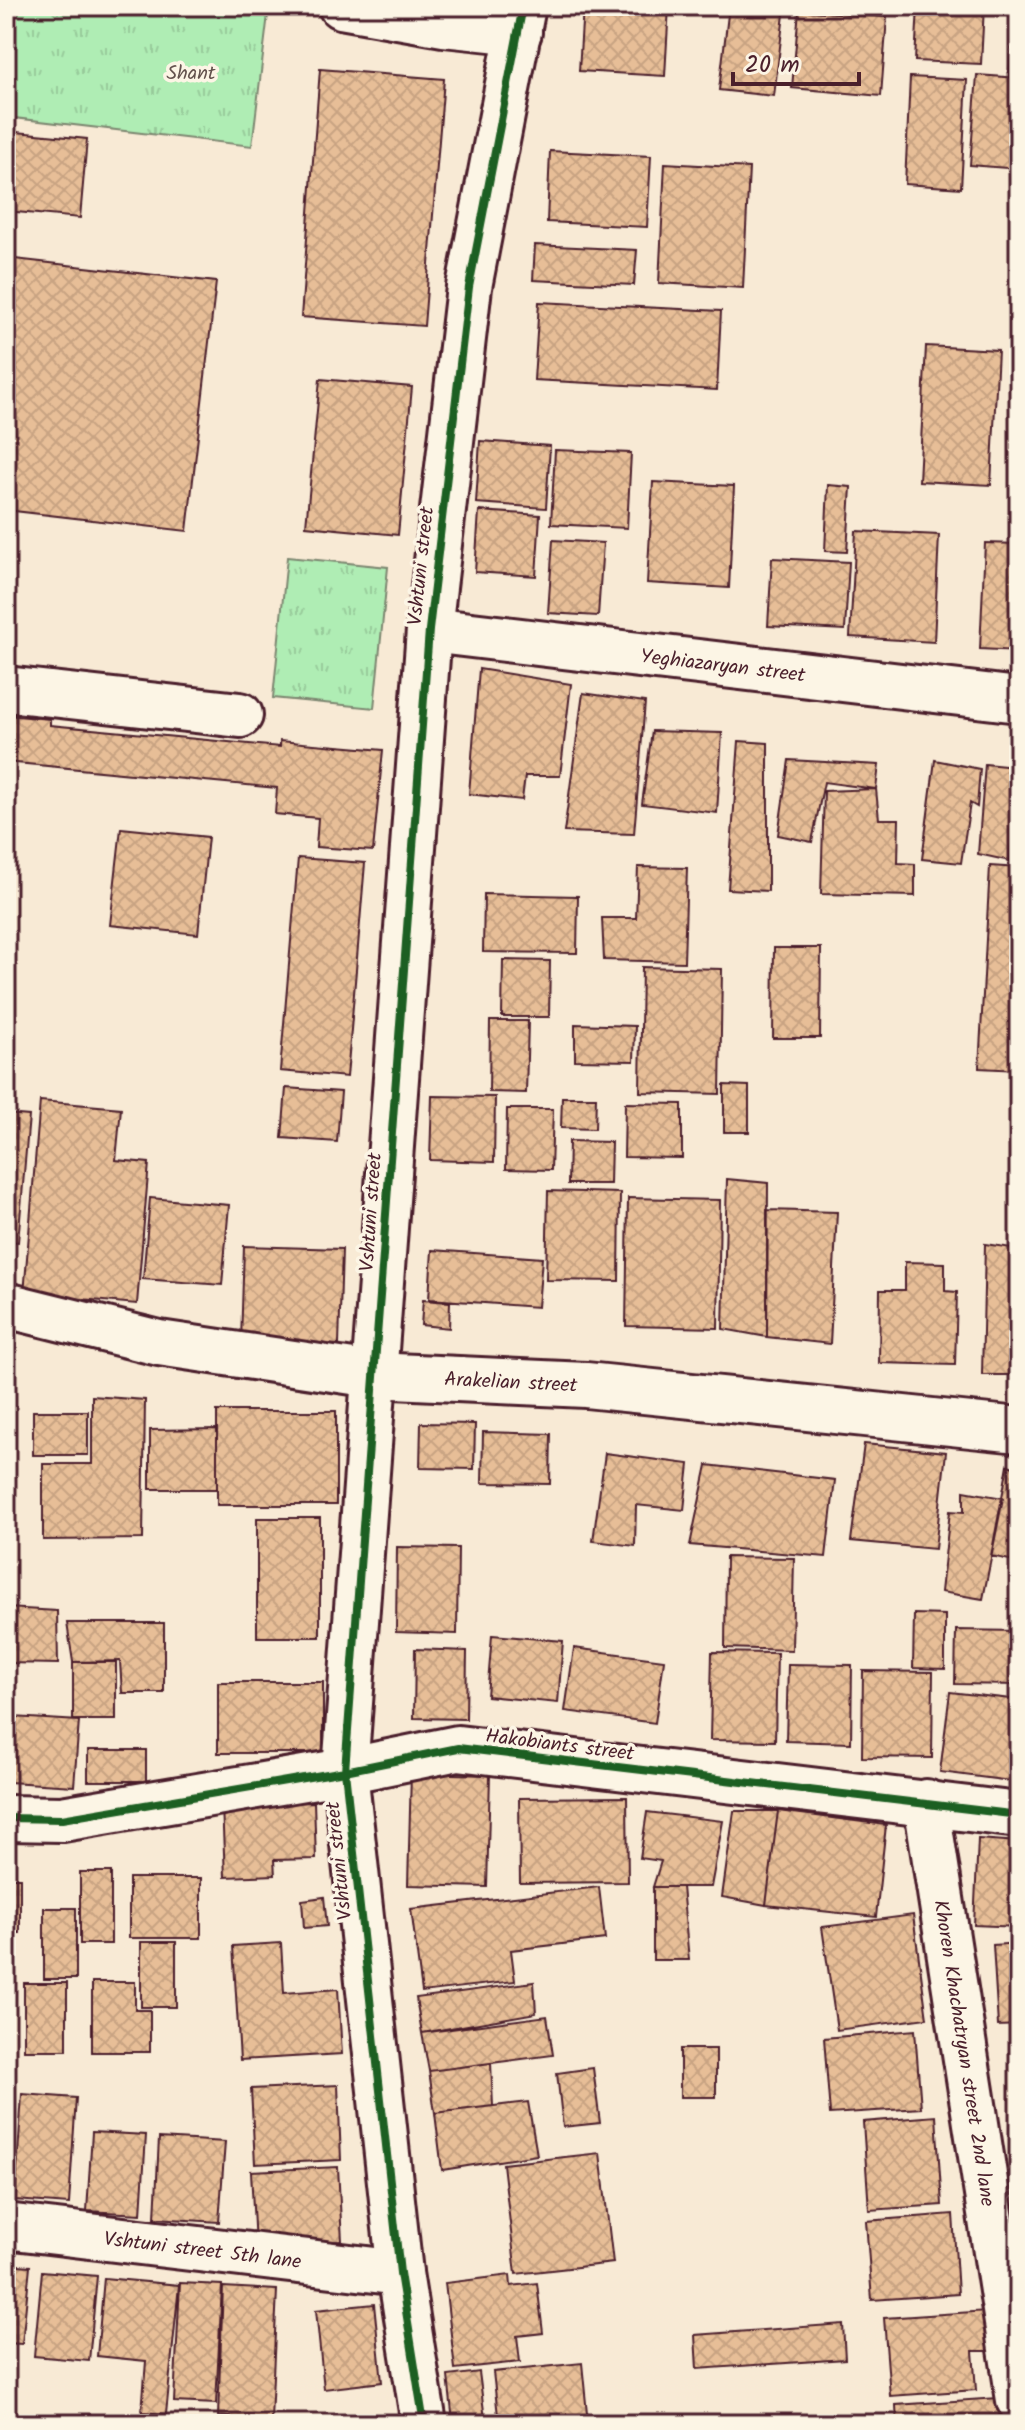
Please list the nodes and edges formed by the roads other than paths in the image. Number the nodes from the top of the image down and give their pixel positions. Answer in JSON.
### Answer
{"nodes":[{"id":1,"x":341,"y":6,"type":"edge"},
{"id":2,"x":521,"y":19,"type":"edge"},
{"id":3,"x":429,"y":630,"type":"junction"},
{"id":4,"x":6,"y":689,"type":"edge"},
{"id":5,"x":1019,"y":700,"type":"edge"},
{"id":6,"x":240,"y":715,"type":"dead end"},
{"id":7,"x":6,"y":1305,"type":"edge"},
{"id":8,"x":373,"y":1375,"type":"junction"},
{"id":9,"x":1019,"y":1430,"type":"edge"},
{"id":10,"x":345,"y":1771,"type":"junction"},
{"id":11,"x":926,"y":1802,"type":"junction"},
{"id":12,"x":1019,"y":1815,"type":"edge"},
{"id":13,"x":6,"y":1818,"type":"edge"},
{"id":14,"x":6,"y":2226,"type":"edge"},
{"id":15,"x":400,"y":2273,"type":"junction"},
{"id":16,"x":1019,"y":2400,"type":"edge"},
{"id":17,"x":424,"y":2424,"type":"edge"}],
"edges":[{"from":1,"to":2,"type":"street"},
{"from":2,"to":3,"type":"street","name":"Vshtuni street"},
{"from":3,"to":5,"type":"street","name":"Yeghiazaryan street"},
{"from":3,"to":8,"type":"street","name":"Vshtuni street"},
{"from":4,"to":6,"type":"street"},
{"from":7,"to":8,"type":"street","name":"Arakelian street"},
{"from":8,"to":9,"type":"street","name":"Arakelian street"},
{"from":8,"to":10,"type":"street","name":"Vshtuni street"},
{"from":10,"to":11,"type":"street","name":"Hakobiants street"},
{"from":10,"to":13,"type":"street","name":"Hakobiants street"},
{"from":10,"to":15,"type":"street","name":"Vshtuni street"},
{"from":11,"to":12,"type":"street","name":"Hakobiants street"},
{"from":11,"to":16,"type":"street","name":"Khoren Khachatryan street 2nd lane"},
{"from":14,"to":15,"type":"street","name":"Vshtuni street 5th lane"},
{"from":15,"to":17,"type":"street","name":"Vshtuni street"}]}
